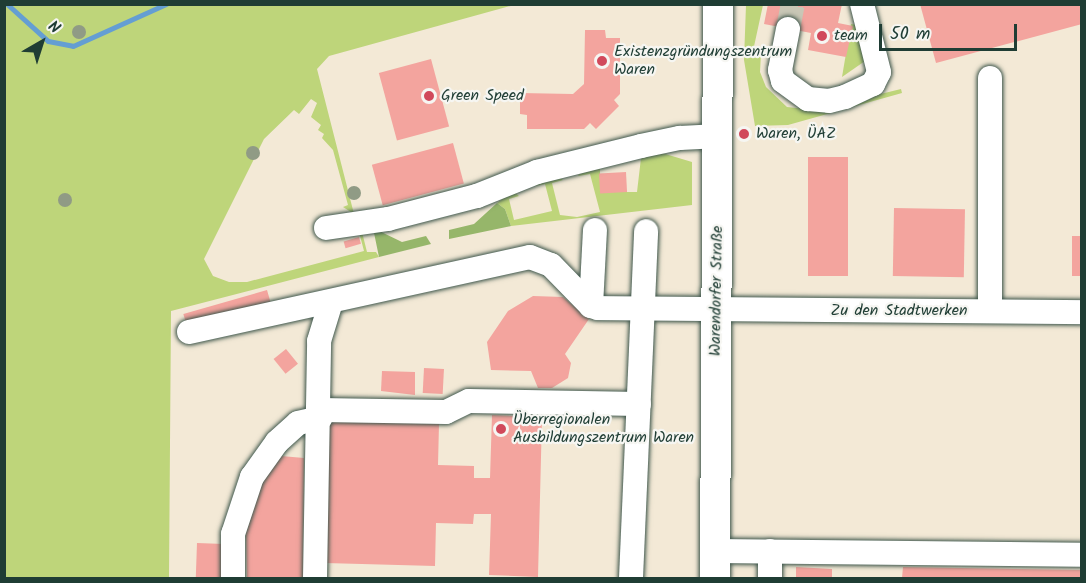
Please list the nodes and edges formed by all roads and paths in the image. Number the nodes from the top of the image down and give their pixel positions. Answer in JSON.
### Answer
{"nodes":[{"id":1,"x":718,"y":4,"type":"edge"},
{"id":2,"x":862,"y":4,"type":"edge"},
{"id":3,"x":788,"y":29,"type":"tunnel mouth"},
{"id":4,"x":990,"y":78,"type":"dead end"},
{"id":5,"x":719,"y":136,"type":"junction"},
{"id":6,"x":326,"y":228,"type":"dead end"},
{"id":7,"x":595,"y":230,"type":"dead end"},
{"id":8,"x":646,"y":231,"type":"dead end"},
{"id":9,"x":331,"y":302,"type":"junction"},
{"id":10,"x":591,"y":306,"type":"junction"},
{"id":11,"x":643,"y":309,"type":"junction"},
{"id":12,"x":717,"y":310,"type":"junction"},
{"id":13,"x":990,"y":311,"type":"junction"},
{"id":14,"x":1082,"y":312,"type":"edge"},
{"id":15,"x":189,"y":332,"type":"dead end"},
{"id":16,"x":639,"y":404,"type":"junction"},
{"id":17,"x":320,"y":414,"type":"junction"},
{"id":18,"x":770,"y":551,"type":"junction"},
{"id":19,"x":1082,"y":555,"type":"edge"},
{"id":20,"x":715,"y":565,"type":"edge"},
{"id":21,"x":631,"y":578,"type":"edge"},
{"id":22,"x":233,"y":579,"type":"edge"},
{"id":23,"x":315,"y":579,"type":"edge"},
{"id":24,"x":770,"y":579,"type":"edge"}],
"edges":[{"from":1,"to":5,"type":"main road","name":"Warendorfer Straße"},
{"from":2,"to":3,"type":"street"},
{"from":4,"to":13,"type":"street"},
{"from":5,"to":6,"type":"street"},
{"from":5,"to":12,"type":"main road","name":"Warendorfer Straße"},
{"from":7,"to":10,"type":"street"},
{"from":8,"to":11,"type":"street"},
{"from":9,"to":10,"type":"street"},
{"from":9,"to":15,"type":"street"},
{"from":9,"to":17,"type":"street"},
{"from":10,"to":11,"type":"street","name":"Zu den Stadtwerken"},
{"from":11,"to":12,"type":"street","name":"Zu den Stadtwerken"},
{"from":11,"to":16,"type":"street"},
{"from":12,"to":13,"type":"street","name":"Zu den Stadtwerken"},
{"from":12,"to":20,"type":"main road","name":"Warendorfer Straße"},
{"from":13,"to":14,"type":"street","name":"Zu den Stadtwerken"},
{"from":16,"to":17,"type":"street"},
{"from":16,"to":21,"type":"street"},
{"from":17,"to":22,"type":"street"},
{"from":17,"to":23,"type":"street"},
{"from":18,"to":19,"type":"street"},
{"from":18,"to":20,"type":"street"},
{"from":18,"to":24,"type":"street"}]}
